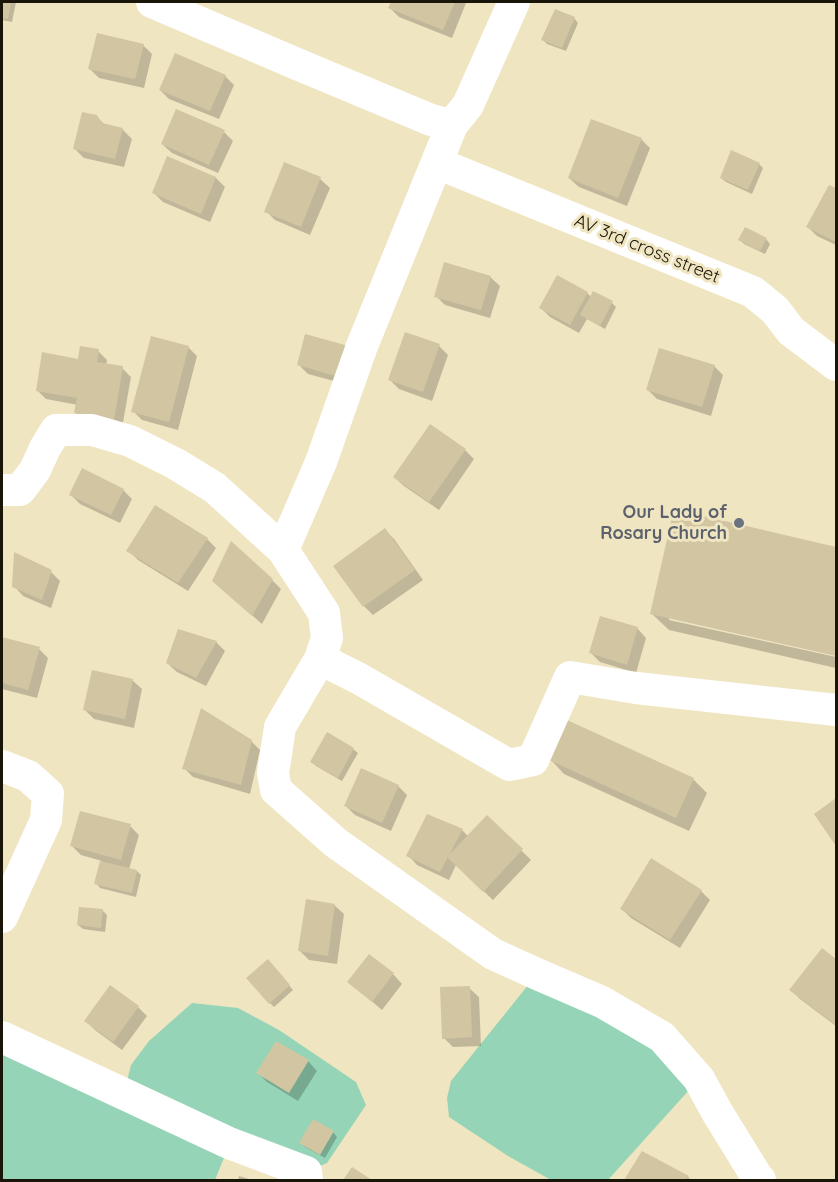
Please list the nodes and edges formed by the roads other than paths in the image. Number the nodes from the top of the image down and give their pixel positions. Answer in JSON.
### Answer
{"nodes":[{"id":1,"x":152,"y":2,"type":"edge"},
{"id":2,"x":514,"y":2,"type":"edge"},
{"id":3,"x":452,"y":125,"type":"junction"},
{"id":4,"x":437,"y":163,"type":"junction"},
{"id":5,"x":837,"y":365,"type":"edge"},
{"id":6,"x":2,"y":490,"type":"edge"},
{"id":7,"x":283,"y":550,"type":"junction"},
{"id":8,"x":320,"y":659,"type":"junction"},
{"id":9,"x":837,"y":710,"type":"edge"},
{"id":10,"x":2,"y":766,"type":"edge"},
{"id":11,"x":2,"y":917,"type":"edge"},
{"id":12,"x":2,"y":1037,"type":"edge"},
{"id":13,"x":307,"y":1180,"type":"edge"},
{"id":14,"x":760,"y":1180,"type":"edge"}],
"edges":[{"from":1,"to":3,"type":"street"},
{"from":2,"to":3,"type":"street"},
{"from":3,"to":4,"type":"street"},
{"from":4,"to":5,"type":"street","name":"AV 3rd cross street"},
{"from":4,"to":7,"type":"street"},
{"from":6,"to":7,"type":"street"},
{"from":7,"to":8,"type":"street"},
{"from":8,"to":9,"type":"street"},
{"from":8,"to":14,"type":"street"},
{"from":10,"to":11,"type":"street"},
{"from":12,"to":13,"type":"street"}]}
